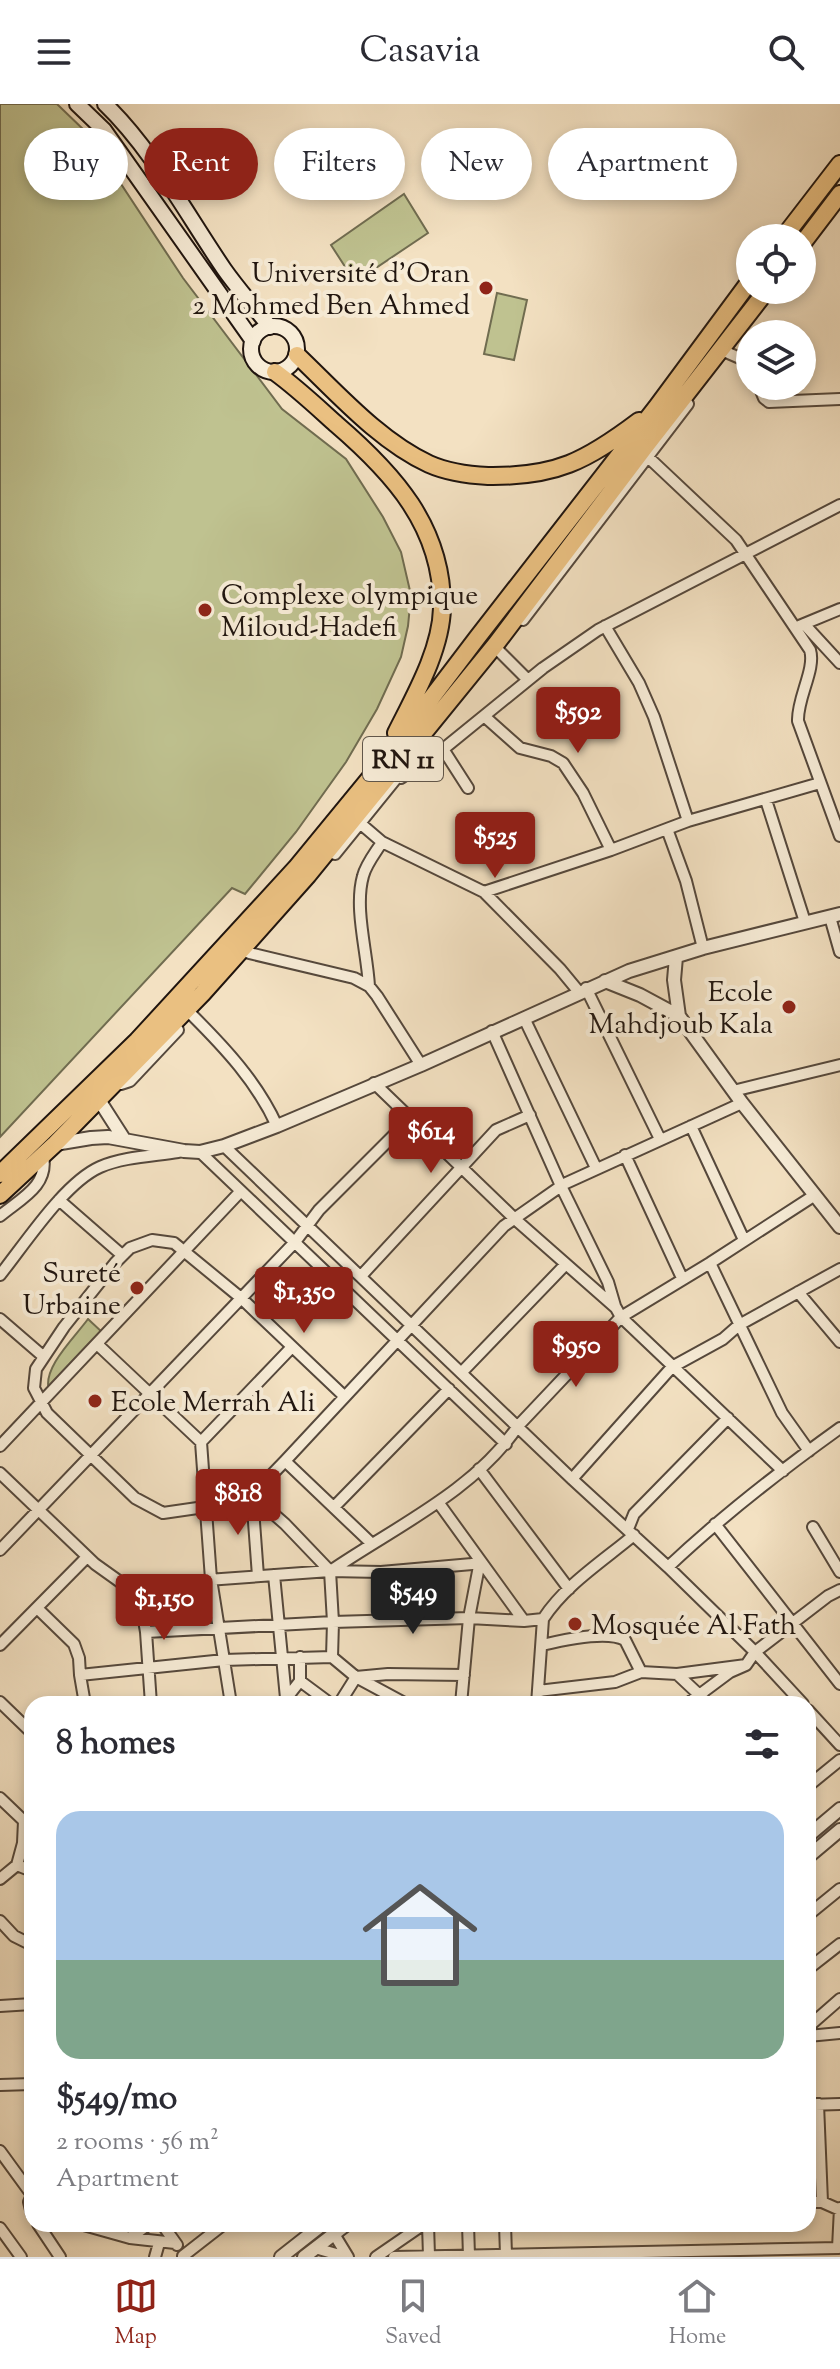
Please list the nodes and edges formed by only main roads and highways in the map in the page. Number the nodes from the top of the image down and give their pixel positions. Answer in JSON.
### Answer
{"nodes":[{"id":1,"x":77,"y":104,"type":"edge"},
{"id":2,"x":105,"y":104,"type":"edge"},
{"id":3,"x":840,"y":164,"type":"edge"},
{"id":4,"x":840,"y":194,"type":"edge"},
{"id":5,"x":794,"y":224,"type":"edge"},
{"id":6,"x":816,"y":226,"type":"edge"},
{"id":7,"x":736,"y":300,"type":"edge"},
{"id":8,"x":757,"y":304,"type":"edge"},
{"id":9,"x":270,"y":327,"type":"junction"},
{"id":10,"x":253,"y":341,"type":"junction"},
{"id":11,"x":297,"y":355,"type":"junction"},
{"id":12,"x":275,"y":372,"type":"junction"},
{"id":13,"x":656,"y":408,"type":"junction"},
{"id":14,"x":379,"y":767,"type":"junction"},
{"id":15,"x":0,"y":1174,"type":"edge"},
{"id":16,"x":0,"y":1195,"type":"edge"}],
"edges":[{"from":1,"to":10,"type":"main road"},
{"from":2,"to":9,"type":"main road"},
{"from":3,"to":5,"type":"highway"},
{"from":4,"to":6,"type":"highway"},
{"from":7,"to":13,"type":"highway","number":"RN 11"},
{"from":8,"to":16,"type":"highway","number":"RN 11"},
{"from":9,"to":10,"type":"main road"},
{"from":9,"to":11,"type":"main road"},
{"from":10,"to":12,"type":"main road"},
{"from":11,"to":12,"type":"main road"},
{"from":11,"to":13,"type":"highway"},
{"from":12,"to":14,"type":"highway"},
{"from":13,"to":14,"type":"highway","number":"RN 11"},
{"from":14,"to":15,"type":"highway","number":"RN 11"}]}
